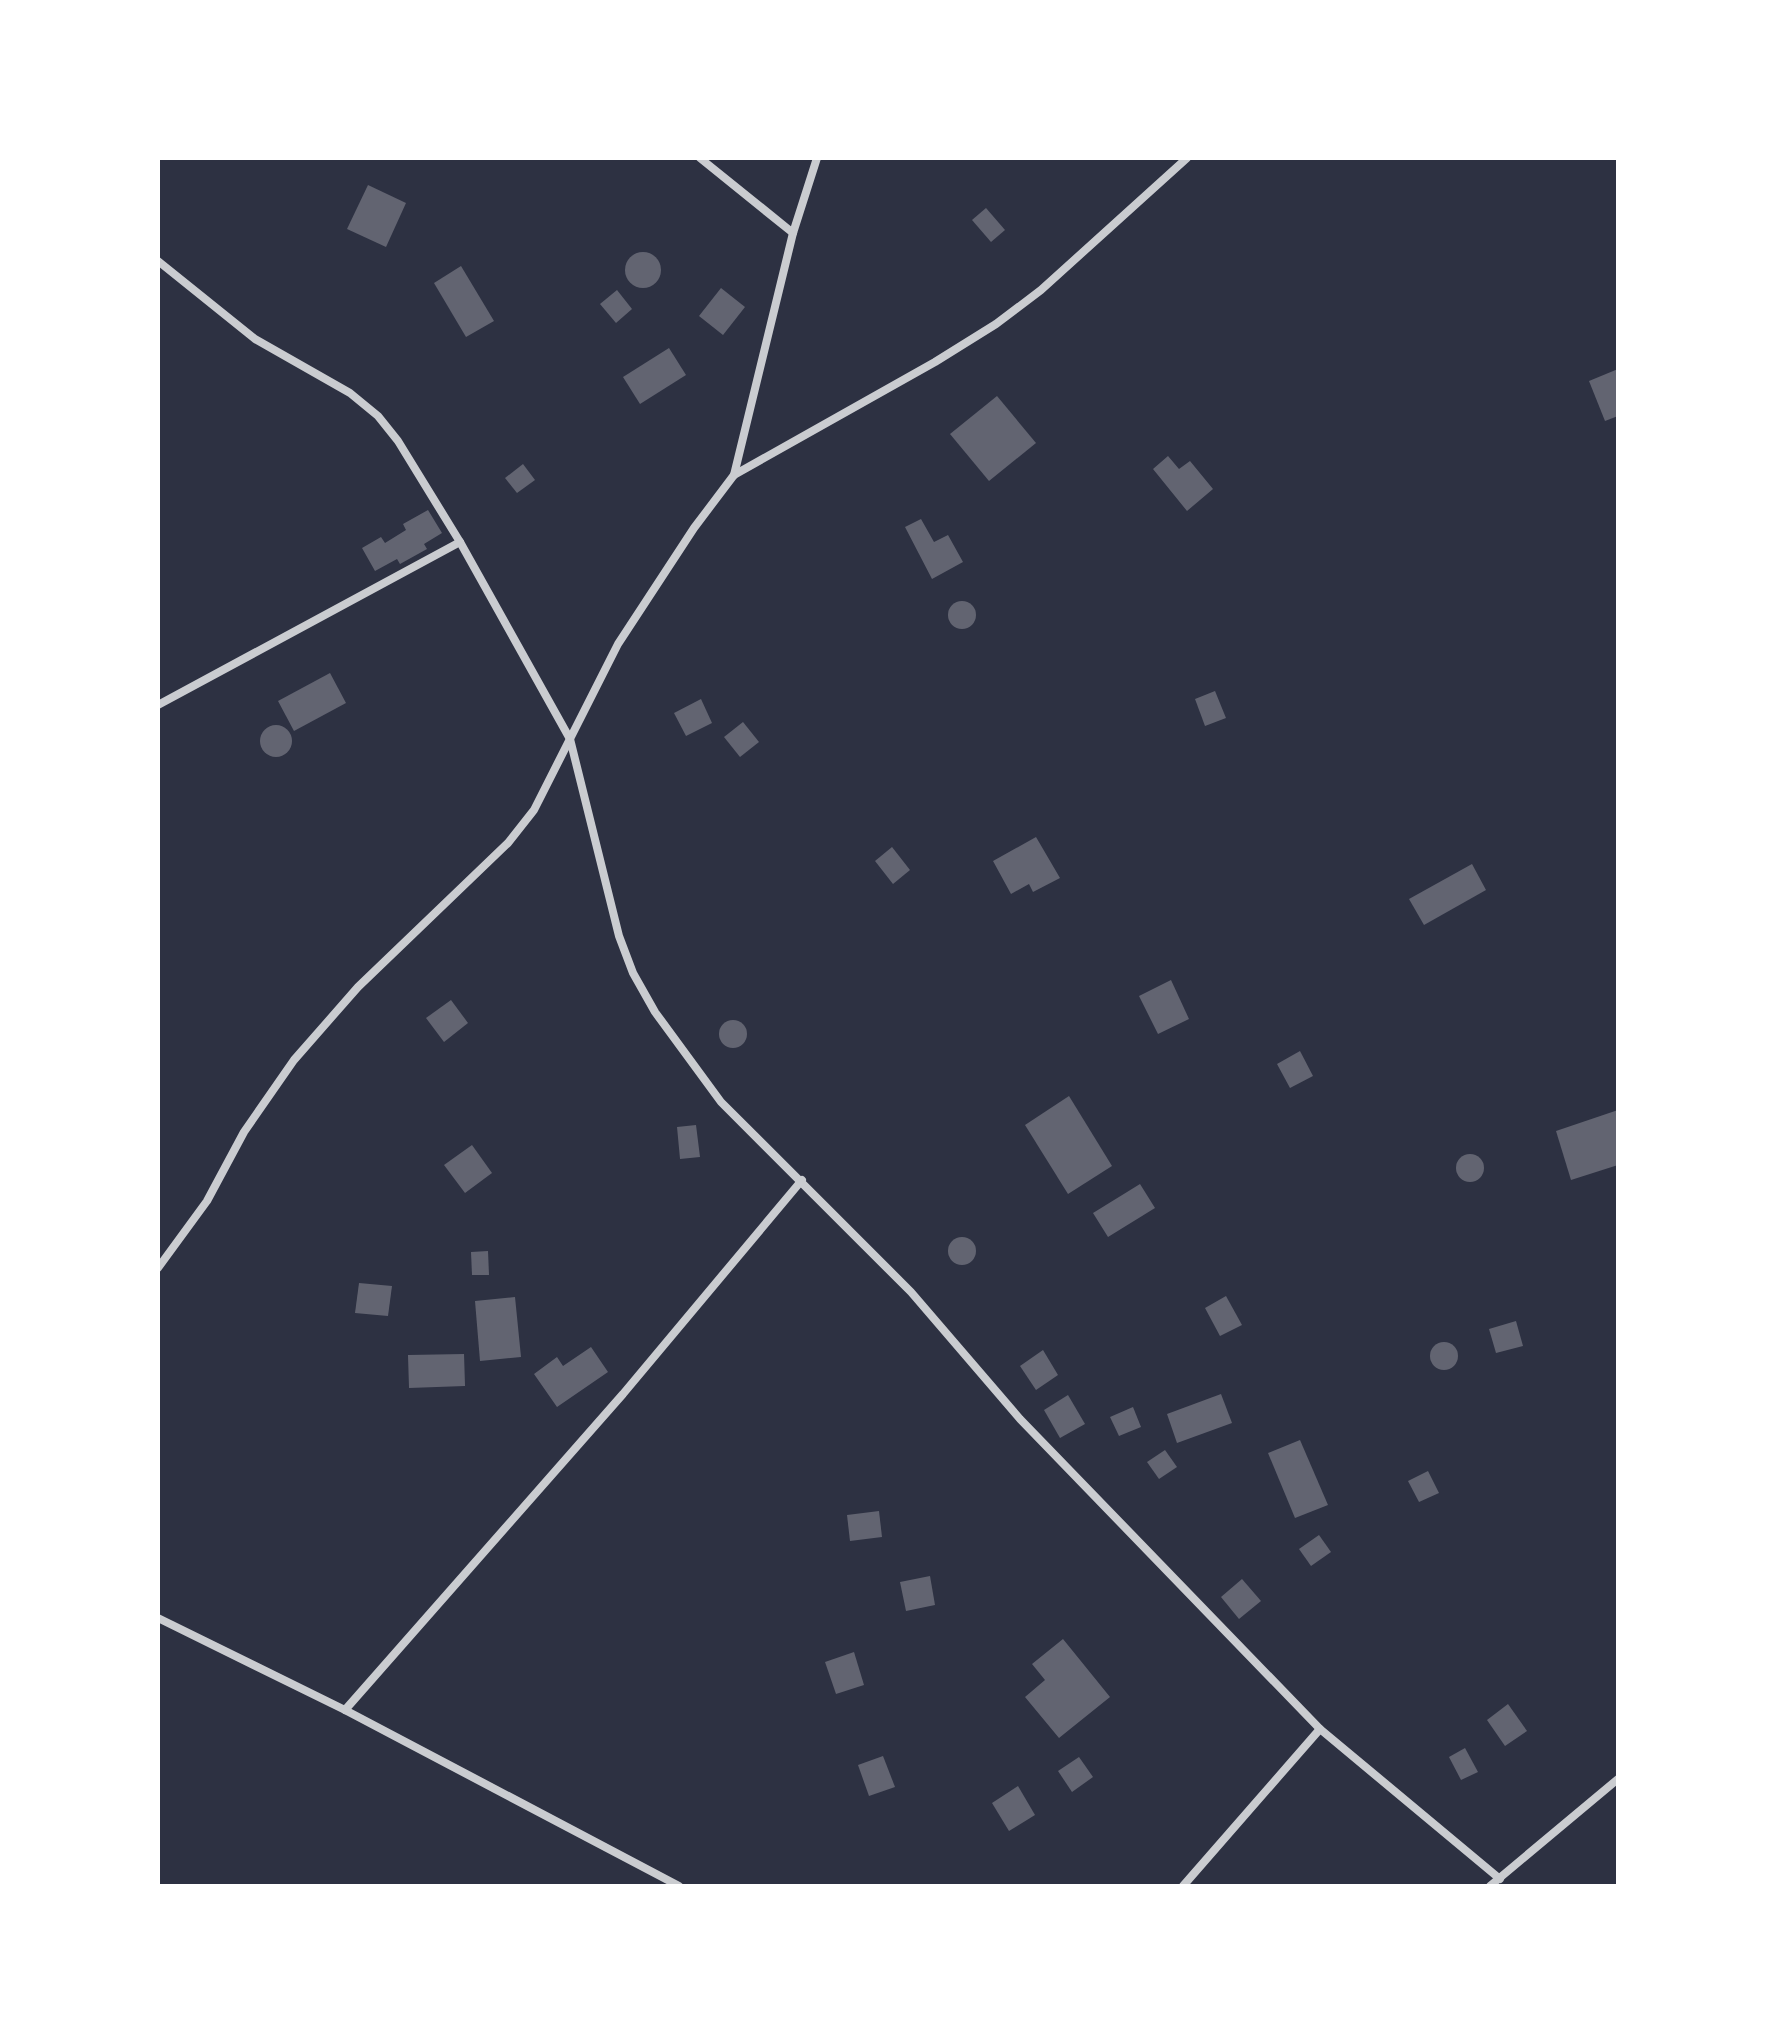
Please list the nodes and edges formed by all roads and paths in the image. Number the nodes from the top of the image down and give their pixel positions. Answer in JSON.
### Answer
{"nodes":[{"id":1,"x":700,"y":158,"type":"edge"},
{"id":2,"x":817,"y":158,"type":"edge"},
{"id":3,"x":1187,"y":158,"type":"edge"},
{"id":4,"x":793,"y":233,"type":"junction"},
{"id":5,"x":158,"y":261,"type":"edge"},
{"id":6,"x":734,"y":475,"type":"junction"},
{"id":7,"x":460,"y":542,"type":"junction"},
{"id":8,"x":158,"y":705,"type":"edge"},
{"id":9,"x":570,"y":739,"type":"junction"},
{"id":10,"x":802,"y":1180,"type":"junction"},
{"id":11,"x":158,"y":1268,"type":"edge"},
{"id":12,"x":158,"y":1618,"type":"edge"},
{"id":13,"x":345,"y":1710,"type":"junction"},
{"id":14,"x":1320,"y":1729,"type":"junction"},
{"id":15,"x":1618,"y":1779,"type":"edge"},
{"id":16,"x":1500,"y":1879,"type":"junction"},
{"id":17,"x":679,"y":1886,"type":"edge"},
{"id":18,"x":1183,"y":1886,"type":"edge"},
{"id":19,"x":1490,"y":1886,"type":"edge"}],
"edges":[{"from":1,"to":4,"type":"street"},
{"from":2,"to":4,"type":"street"},
{"from":3,"to":6,"type":"street"},
{"from":4,"to":6,"type":"street"},
{"from":5,"to":7,"type":"street"},
{"from":6,"to":9,"type":"street"},
{"from":7,"to":8,"type":"street"},
{"from":7,"to":9,"type":"street"},
{"from":9,"to":10,"type":"street"},
{"from":9,"to":11,"type":"street"},
{"from":10,"to":13,"type":"street"},
{"from":10,"to":14,"type":"street"},
{"from":12,"to":13,"type":"street"},
{"from":13,"to":17,"type":"street"},
{"from":14,"to":16,"type":"street"},
{"from":14,"to":18,"type":"street"},
{"from":15,"to":16,"type":"street"},
{"from":16,"to":19,"type":"street"}]}
